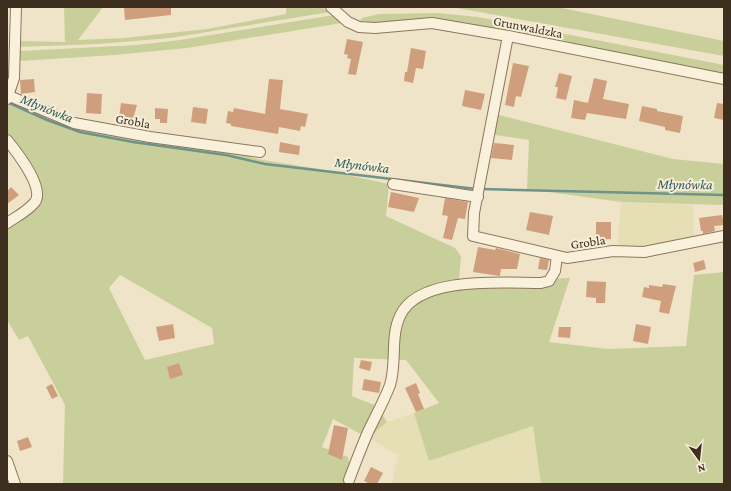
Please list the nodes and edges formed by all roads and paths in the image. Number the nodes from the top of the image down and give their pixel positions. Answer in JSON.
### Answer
{"nodes":[{"id":1,"x":16,"y":7,"type":"edge"},
{"id":2,"x":331,"y":7,"type":"edge"},
{"id":3,"x":508,"y":36,"type":"junction"},
{"id":4,"x":724,"y":79,"type":"edge"},
{"id":5,"x":8,"y":96,"type":"edge"},
{"id":6,"x":7,"y":140,"type":"edge"},
{"id":7,"x":260,"y":152,"type":"dead end"},
{"id":8,"x":393,"y":184,"type":"dead end"},
{"id":9,"x":478,"y":198,"type":"junction"},
{"id":10,"x":7,"y":222,"type":"edge"},
{"id":11,"x":724,"y":236,"type":"edge"},
{"id":12,"x":557,"y":256,"type":"junction"},
{"id":13,"x":7,"y":461,"type":"edge"},
{"id":14,"x":349,"y":480,"type":"dead end"},
{"id":15,"x":15,"y":484,"type":"edge"}],
"edges":[{"from":1,"to":5,"type":"street"},
{"from":2,"to":3,"type":"street","name":"Grunwaldzka"},
{"from":3,"to":4,"type":"street","name":"Grunwaldzka"},
{"from":3,"to":9,"type":"street","name":"Grobla"},
{"from":5,"to":7,"type":"street","name":"Grobla"},
{"from":6,"to":10,"type":"street"},
{"from":8,"to":9,"type":"street"},
{"from":9,"to":12,"type":"street","name":"Grobla"},
{"from":11,"to":12,"type":"street","name":"Grobla"},
{"from":12,"to":14,"type":"street"},
{"from":13,"to":15,"type":"street"}]}
